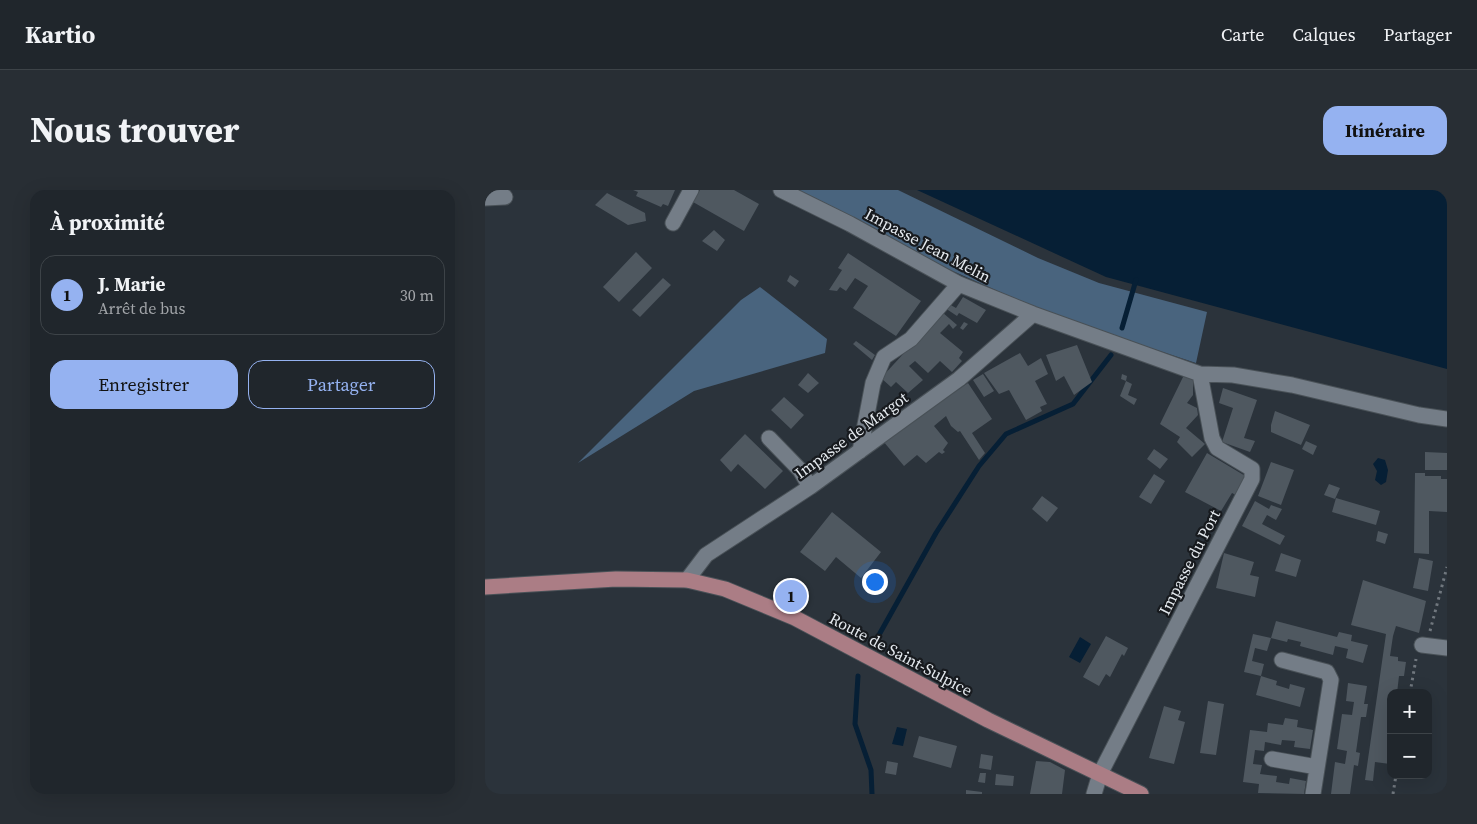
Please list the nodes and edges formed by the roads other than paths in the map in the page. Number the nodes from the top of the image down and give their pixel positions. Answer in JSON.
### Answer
{"nodes":[{"id":1,"x":691,"y":190,"type":"edge"},
{"id":2,"x":781,"y":190,"type":"edge"},
{"id":3,"x":505,"y":197,"type":"dead end"},
{"id":4,"x":485,"y":198,"type":"edge"},
{"id":5,"x":673,"y":223,"type":"dead end"},
{"id":6,"x":959,"y":284,"type":"junction"},
{"id":7,"x":1033,"y":314,"type":"junction"},
{"id":8,"x":1200,"y":374,"type":"junction"},
{"id":9,"x":1447,"y":419,"type":"edge"},
{"id":10,"x":769,"y":438,"type":"dead end"},
{"id":11,"x":860,"y":450,"type":"junction"},
{"id":12,"x":810,"y":487,"type":"junction"},
{"id":13,"x":687,"y":580,"type":"junction"},
{"id":14,"x":485,"y":587,"type":"edge"},
{"id":15,"x":1422,"y":645,"type":"dead end"},
{"id":16,"x":1447,"y":648,"type":"edge"},
{"id":17,"x":1282,"y":660,"type":"dead end"},
{"id":18,"x":1272,"y":759,"type":"dead end"},
{"id":19,"x":1317,"y":767,"type":"junction"},
{"id":20,"x":1100,"y":774,"type":"junction"},
{"id":21,"x":1095,"y":794,"type":"edge"},
{"id":22,"x":1141,"y":794,"type":"edge"},
{"id":23,"x":1313,"y":794,"type":"edge"}],
"edges":[{"from":1,"to":5,"type":"street"},
{"from":2,"to":6,"type":"street","name":"Impasse Jean Melin"},
{"from":3,"to":4,"type":"street"},
{"from":6,"to":7,"type":"street","name":"Impasse Jean Melin"},
{"from":6,"to":11,"type":"street"},
{"from":7,"to":8,"type":"street","name":"Impasse Jean Melin"},
{"from":7,"to":11,"type":"street","name":"Impasse de Margot"},
{"from":8,"to":9,"type":"street","name":"Impasse Jean Melin"},
{"from":8,"to":20,"type":"street","name":"Impasse du Port"},
{"from":10,"to":12,"type":"street"},
{"from":11,"to":12,"type":"street","name":"Impasse de Margot"},
{"from":12,"to":13,"type":"street","name":"Impasse de Margot"},
{"from":13,"to":14,"type":"main road","name":"Route de Saint-Sulpice"},
{"from":13,"to":20,"type":"main road","name":"Route de Saint-Sulpice"},
{"from":15,"to":16,"type":"street"},
{"from":17,"to":19,"type":"street"},
{"from":18,"to":19,"type":"street"},
{"from":19,"to":23,"type":"street"},
{"from":20,"to":21,"type":"street"},
{"from":20,"to":22,"type":"main road","name":"Route de Saint-Sulpice"}]}
